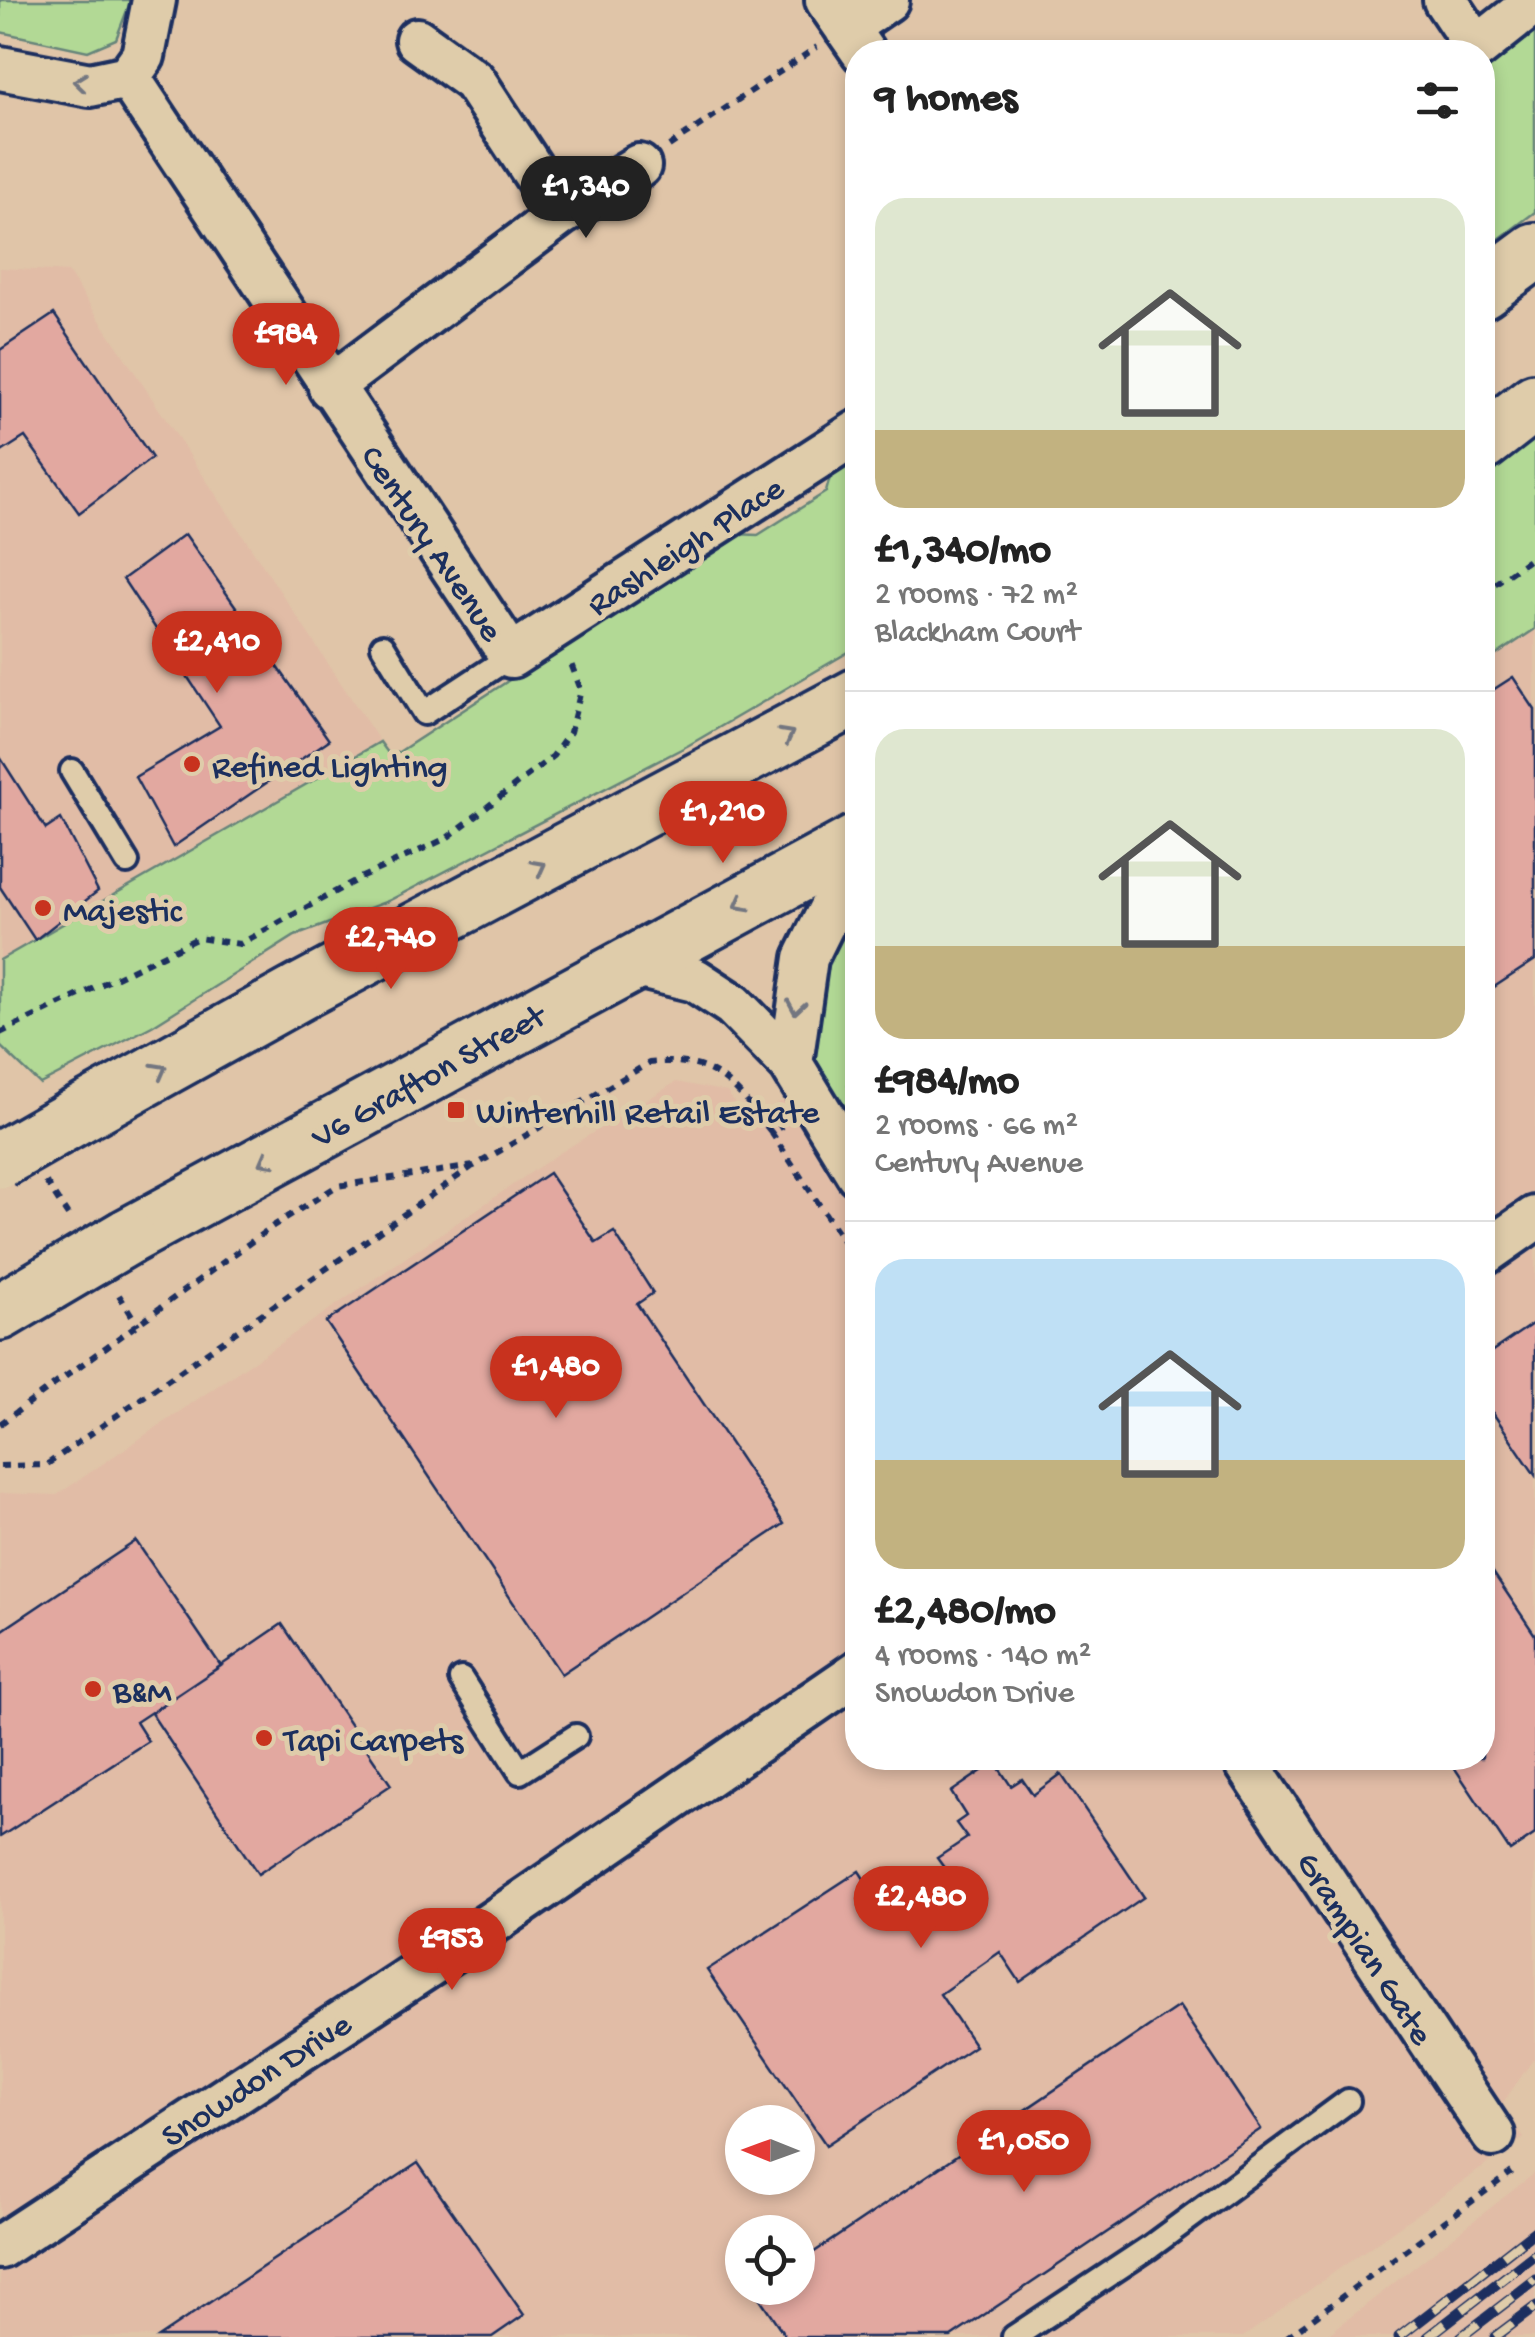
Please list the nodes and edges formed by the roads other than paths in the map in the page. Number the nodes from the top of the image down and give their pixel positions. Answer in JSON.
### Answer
{"nodes":[{"id":1,"x":154,"y":0,"type":"edge"},
{"id":2,"x":888,"y":0,"type":"edge"},
{"id":3,"x":1445,"y":0,"type":"edge"},
{"id":4,"x":1535,"y":2,"type":"edge"},
{"id":5,"x":846,"y":27,"type":"edge"},
{"id":6,"x":417,"y":40,"type":"dead end"},
{"id":7,"x":1467,"y":40,"type":"edge"},
{"id":8,"x":1486,"y":40,"type":"edge"},
{"id":9,"x":0,"y":68,"type":"edge"},
{"id":10,"x":128,"y":77,"type":"junction"},
{"id":11,"x":639,"y":166,"type":"road end"},
{"id":12,"x":561,"y":214,"type":"junction"},
{"id":13,"x":1535,"y":250,"type":"edge"},
{"id":14,"x":1495,"y":280,"type":"edge"},
{"id":15,"x":330,"y":388,"type":"junction"},
{"id":16,"x":1535,"y":402,"type":"edge"},
{"id":17,"x":1495,"y":434,"type":"edge"},
{"id":18,"x":845,"y":440,"type":"edge"},
{"id":19,"x":382,"y":646,"type":"dead end"},
{"id":20,"x":511,"y":656,"type":"junction"},
{"id":21,"x":845,"y":703,"type":"edge"},
{"id":22,"x":72,"y":771,"type":"dead end"},
{"id":23,"x":845,"y":849,"type":"edge"},
{"id":24,"x":127,"y":862,"type":"dead end"},
{"id":25,"x":845,"y":879,"type":"edge"},
{"id":26,"x":628,"y":964,"type":"junction"},
{"id":27,"x":791,"y":1064,"type":"junction"},
{"id":28,"x":845,"y":1153,"type":"edge"},
{"id":29,"x":0,"y":1160,"type":"edge"},
{"id":30,"x":1535,"y":1218,"type":"edge"},
{"id":31,"x":1495,"y":1245,"type":"edge"},
{"id":32,"x":0,"y":1312,"type":"edge"},
{"id":33,"x":461,"y":1679,"type":"dead end"},
{"id":34,"x":845,"y":1681,"type":"edge"},
{"id":35,"x":576,"y":1736,"type":"dead end"},
{"id":36,"x":1251,"y":1770,"type":"edge"},
{"id":37,"x":1348,"y":2100,"type":"dead end"},
{"id":38,"x":1509,"y":2146,"type":"road end"},
{"id":39,"x":0,"y":2247,"type":"edge"},
{"id":40,"x":1014,"y":2337,"type":"edge"}],
"edges":[{"from":1,"to":10,"type":"street"},
{"from":2,"to":5,"type":"street"},
{"from":3,"to":7,"type":"street"},
{"from":4,"to":8,"type":"street"},
{"from":6,"to":12,"type":"street"},
{"from":10,"to":9,"type":"street","one_way":true},
{"from":10,"to":15,"type":"street","name":"Century Avenue"},
{"from":11,"to":12,"type":"street"},
{"from":12,"to":15,"type":"street"},
{"from":13,"to":14,"type":"street"},
{"from":15,"to":20,"type":"street","name":"Century Avenue"},
{"from":16,"to":17,"type":"street"},
{"from":18,"to":20,"type":"street","name":"Rashleigh Place"},
{"from":19,"to":20,"type":"lane"},
{"from":29,"to":21,"type":"street","one_way":true,"bridge":true},
{"from":22,"to":24,"type":"lane"},
{"from":23,"to":26,"type":"street","name":"V6 Grafton Street","one_way":true},
{"from":25,"to":27,"type":"street","one_way":true},
{"from":26,"to":27,"type":"street"},
{"from":26,"to":32,"type":"street","name":"V6 Grafton Street","one_way":true,"bridge":true},
{"from":27,"to":28,"type":"street"},
{"from":30,"to":31,"type":"street"},
{"from":33,"to":35,"type":"lane"},
{"from":34,"to":39,"type":"street","name":"Snowdon Drive"},
{"from":36,"to":38,"type":"street","name":"Grampian Gate"},
{"from":37,"to":40,"type":"lane"}]}
